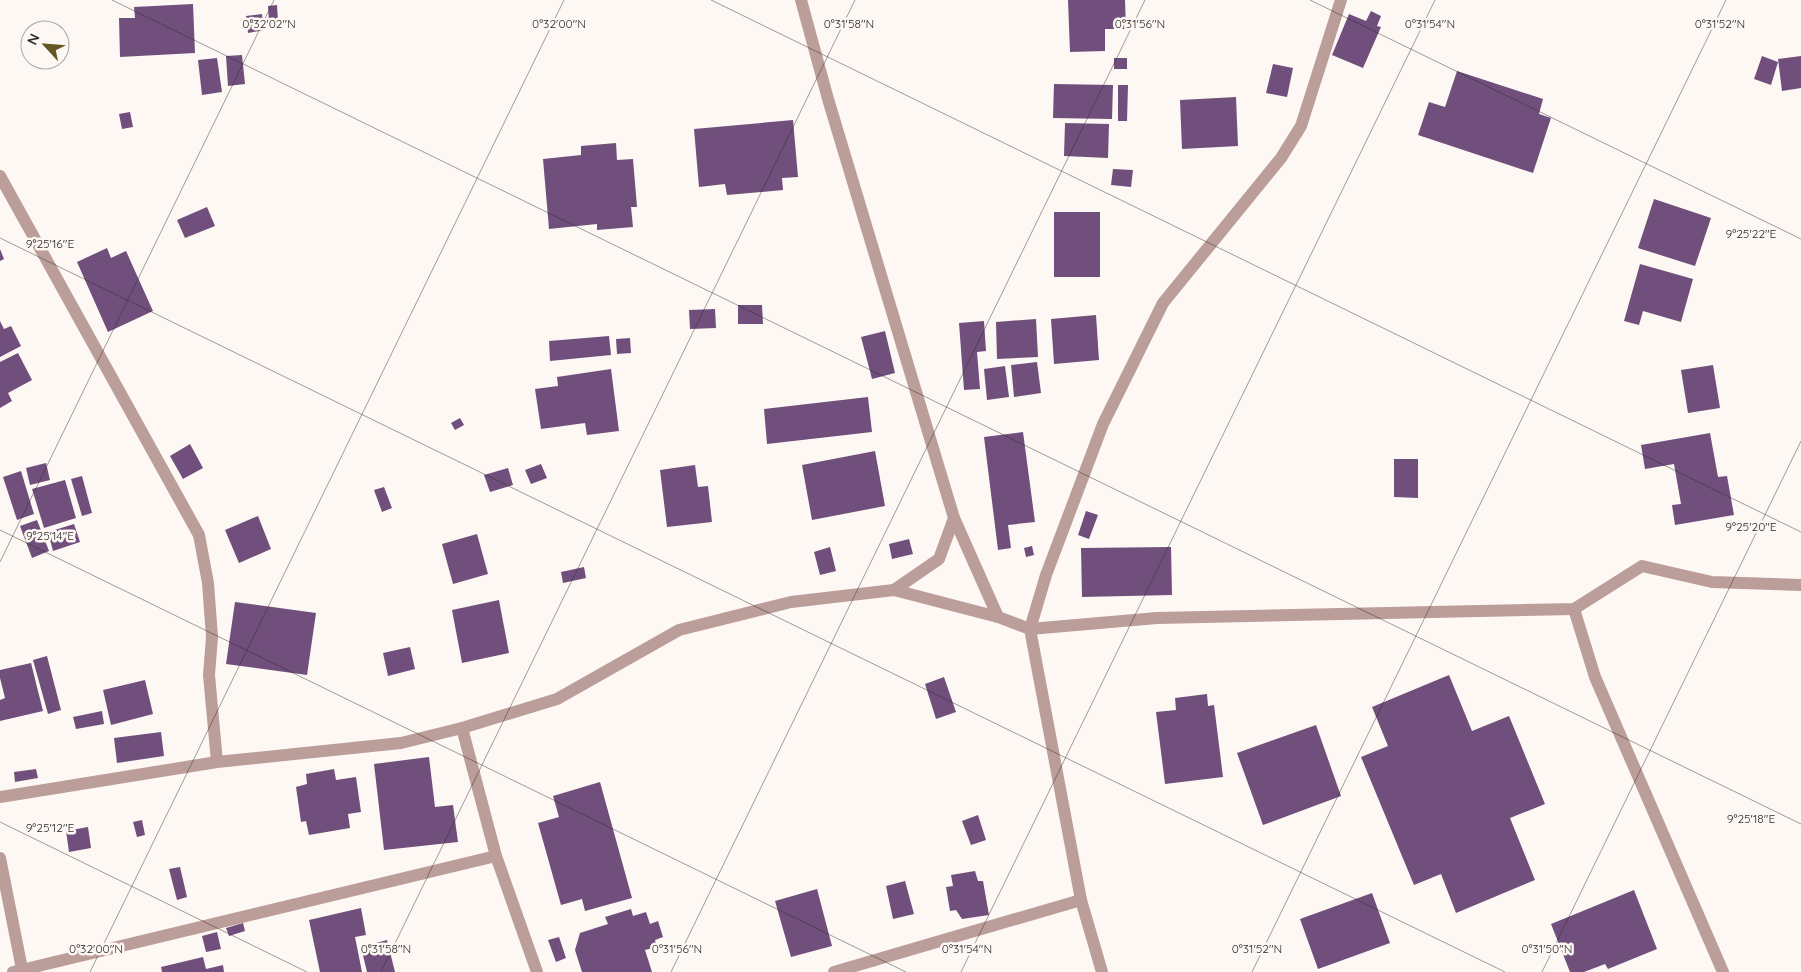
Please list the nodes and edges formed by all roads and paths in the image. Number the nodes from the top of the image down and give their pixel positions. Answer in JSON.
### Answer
{"nodes":[{"id":1,"x":801,"y":0,"type":"edge"},
{"id":2,"x":1341,"y":0,"type":"edge"},
{"id":3,"x":0,"y":176,"type":"edge"},
{"id":4,"x":954,"y":518,"type":"junction"},
{"id":5,"x":1801,"y":585,"type":"edge"},
{"id":6,"x":894,"y":590,"type":"junction"},
{"id":7,"x":1574,"y":609,"type":"junction"},
{"id":8,"x":998,"y":617,"type":"junction"},
{"id":9,"x":1030,"y":629,"type":"junction"},
{"id":10,"x":462,"y":728,"type":"junction"},
{"id":11,"x":217,"y":762,"type":"junction"},
{"id":12,"x":0,"y":797,"type":"edge"},
{"id":13,"x":496,"y":856,"type":"junction"},
{"id":14,"x":0,"y":858,"type":"edge"},
{"id":15,"x":1081,"y":900,"type":"junction"},
{"id":16,"x":17,"y":971,"type":"edge"},
{"id":17,"x":537,"y":972,"type":"edge"},
{"id":18,"x":834,"y":972,"type":"edge"},
{"id":19,"x":1102,"y":972,"type":"edge"},
{"id":20,"x":1723,"y":972,"type":"edge"}],
"edges":[{"from":1,"to":4,"type":"street"},
{"from":2,"to":9,"type":"street"},
{"from":3,"to":11,"type":"street"},
{"from":4,"to":6,"type":"street"},
{"from":4,"to":8,"type":"street"},
{"from":5,"to":7,"type":"street"},
{"from":6,"to":8,"type":"street"},
{"from":6,"to":10,"type":"street"},
{"from":7,"to":9,"type":"street"},
{"from":7,"to":20,"type":"street"},
{"from":8,"to":9,"type":"street"},
{"from":9,"to":15,"type":"street"},
{"from":10,"to":11,"type":"street"},
{"from":10,"to":13,"type":"street"},
{"from":11,"to":12,"type":"street"},
{"from":13,"to":16,"type":"street"},
{"from":13,"to":17,"type":"street"},
{"from":14,"to":16,"type":"street"},
{"from":15,"to":18,"type":"street"},
{"from":15,"to":19,"type":"street"}]}
